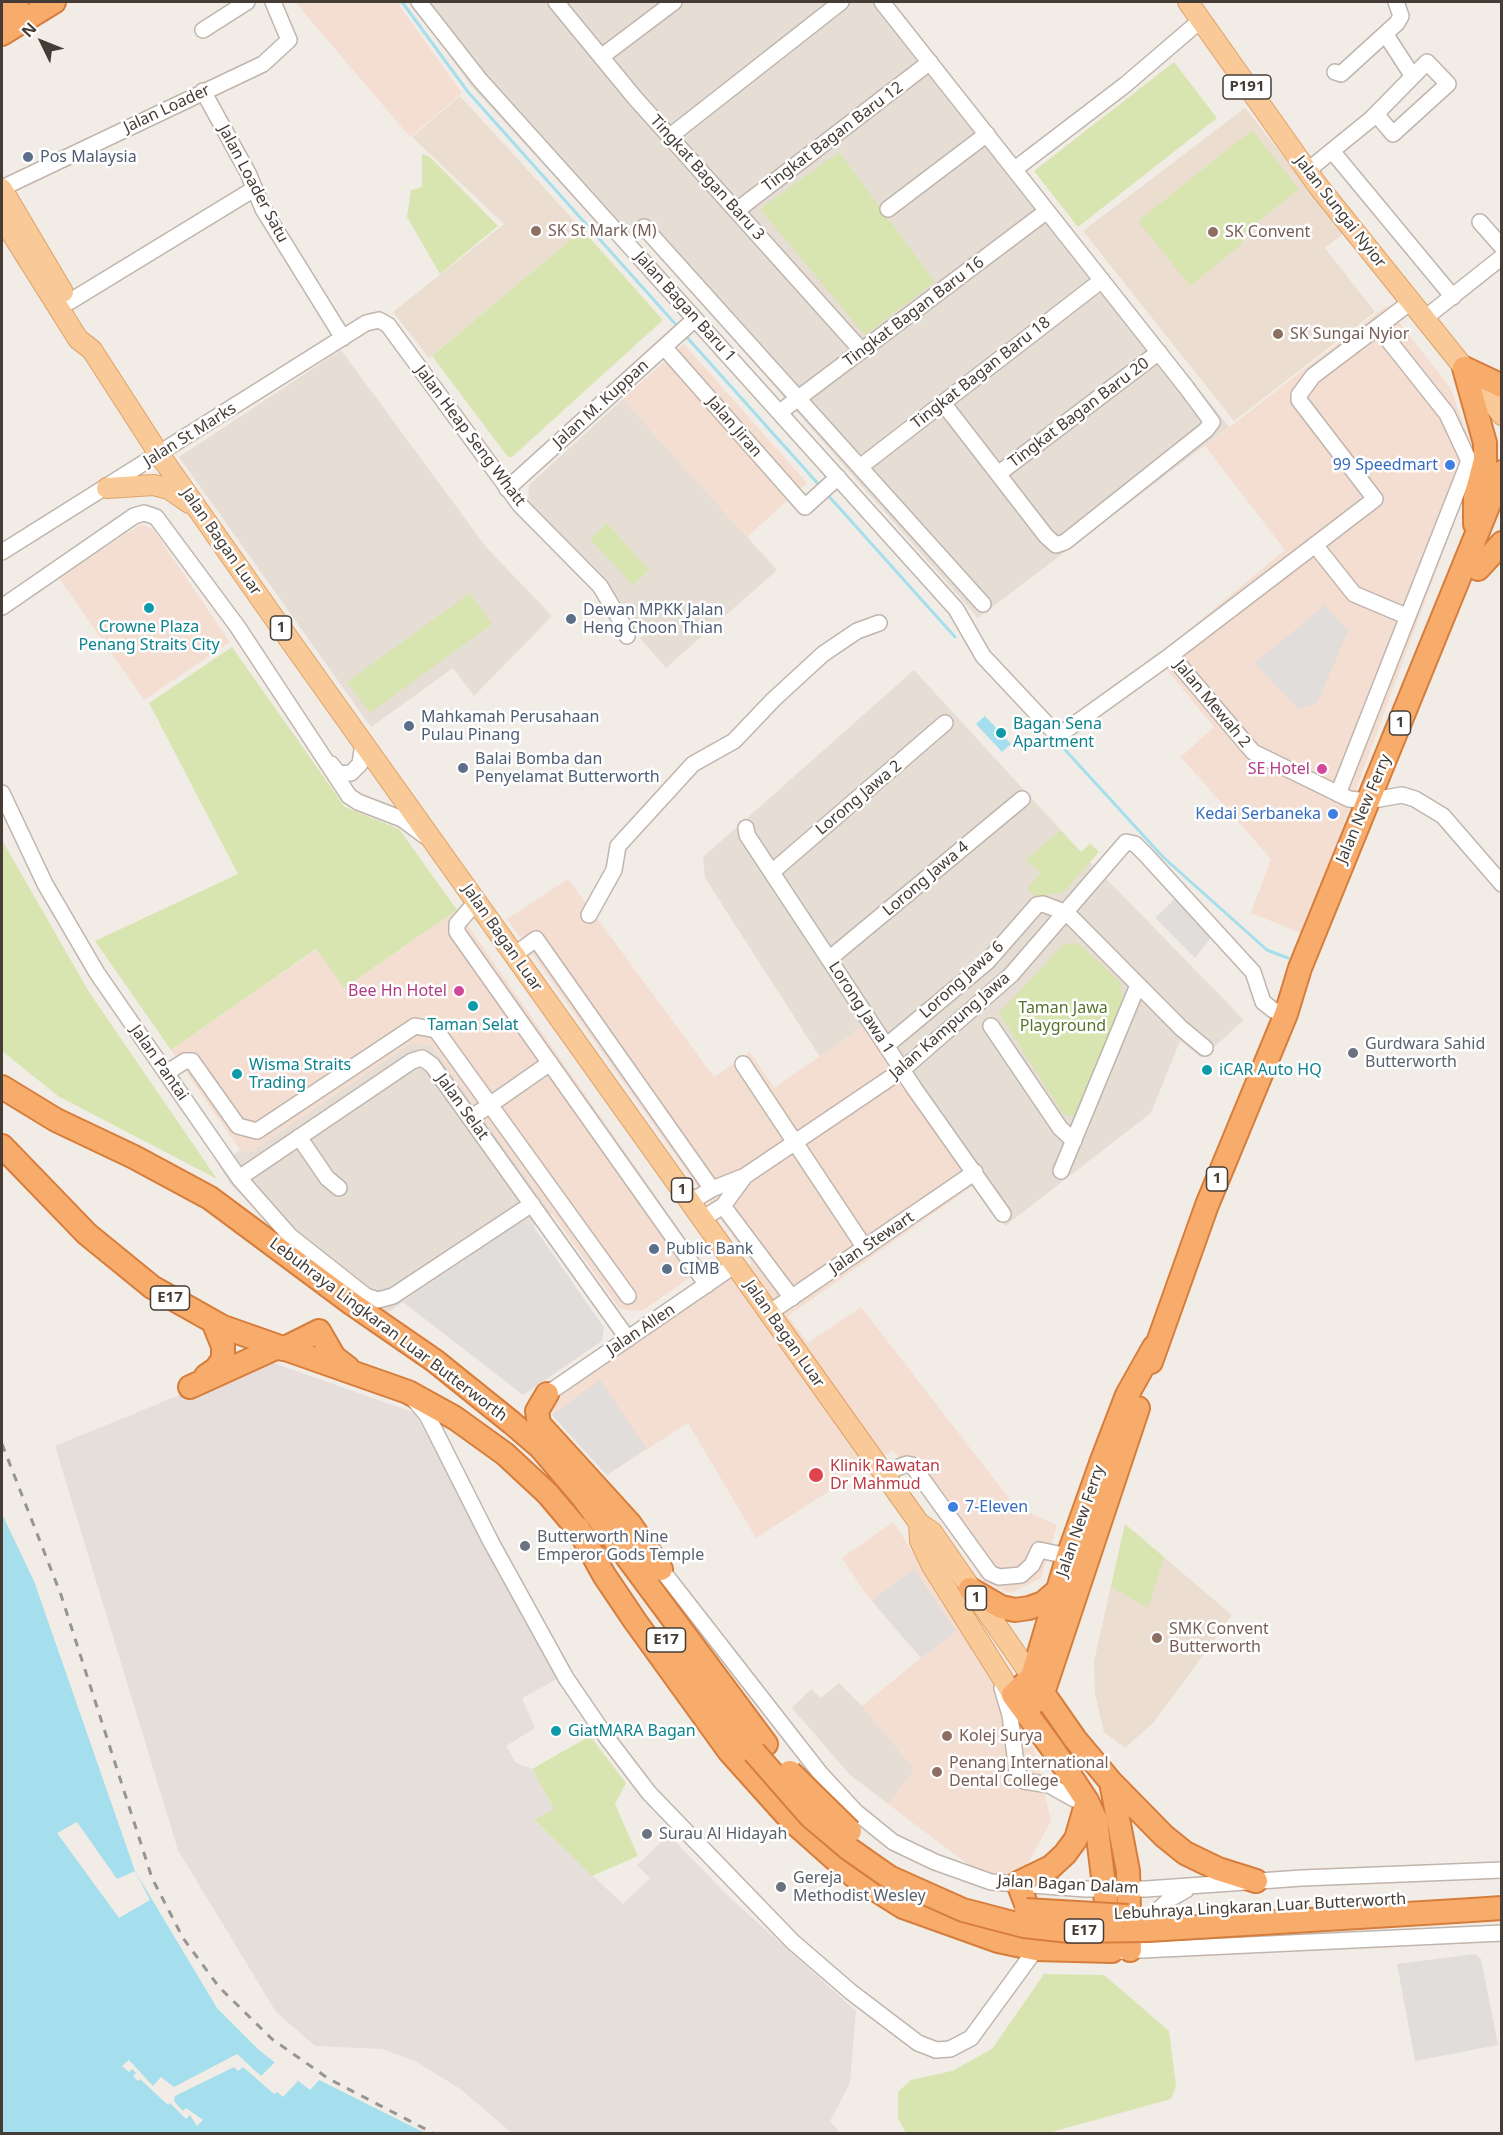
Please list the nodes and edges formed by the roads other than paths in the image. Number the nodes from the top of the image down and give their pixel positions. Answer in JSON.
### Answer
{"nodes":[{"id":1,"x":17,"y":2,"type":"edge"},
{"id":2,"x":54,"y":2,"type":"edge"},
{"id":3,"x":247,"y":2,"type":"edge"},
{"id":4,"x":273,"y":2,"type":"edge"},
{"id":5,"x":419,"y":2,"type":"edge"},
{"id":6,"x":556,"y":2,"type":"edge"},
{"id":7,"x":674,"y":2,"type":"edge"},
{"id":8,"x":841,"y":2,"type":"edge"},
{"id":9,"x":882,"y":2,"type":"edge"},
{"id":10,"x":1188,"y":2,"type":"edge"},
{"id":11,"x":1396,"y":2,"type":"edge"},
{"id":12,"x":1201,"y":20,"type":"junction"},
{"id":13,"x":4,"y":28,"type":"edge"},
{"id":14,"x":203,"y":30,"type":"dead end"},
{"id":15,"x":1386,"y":35,"type":"junction"},
{"id":16,"x":601,"y":57,"type":"junction"},
{"id":17,"x":930,"y":62,"type":"junction"},
{"id":18,"x":1335,"y":72,"type":"dead end"},
{"id":19,"x":1412,"y":75,"type":"junction"},
{"id":20,"x":203,"y":91,"type":"junction"},
{"id":21,"x":1376,"y":114,"type":"junction"},
{"id":22,"x":987,"y":134,"type":"junction"},
{"id":23,"x":669,"y":137,"type":"junction"},
{"id":24,"x":1332,"y":151,"type":"junction"},
{"id":25,"x":1015,"y":169,"type":"junction"},
{"id":26,"x":1307,"y":171,"type":"junction"},
{"id":27,"x":2,"y":189,"type":"edge"},
{"id":28,"x":254,"y":189,"type":"junction"},
{"id":29,"x":888,"y":209,"type":"dead end"},
{"id":30,"x":736,"y":211,"type":"junction"},
{"id":31,"x":1047,"y":211,"type":"junction"},
{"id":32,"x":2,"y":218,"type":"edge"},
{"id":33,"x":1480,"y":222,"type":"dead end"},
{"id":34,"x":644,"y":227,"type":"dead end"},
{"id":35,"x":1502,"y":247,"type":"edge"},
{"id":36,"x":1502,"y":257,"type":"edge"},
{"id":37,"x":1102,"y":280,"type":"junction"},
{"id":38,"x":1453,"y":297,"type":"junction"},
{"id":39,"x":1412,"y":301,"type":"junction"},
{"id":40,"x":69,"y":302,"type":"junction"},
{"id":41,"x":1425,"y":318,"type":"junction"},
{"id":42,"x":378,"y":320,"type":"joint"},
{"id":43,"x":686,"y":327,"type":"junction"},
{"id":44,"x":1378,"y":327,"type":"junction"},
{"id":45,"x":343,"y":338,"type":"junction"},
{"id":46,"x":663,"y":347,"type":"junction"},
{"id":47,"x":92,"y":350,"type":"junction"},
{"id":48,"x":862,"y":351,"type":"junction"},
{"id":49,"x":1159,"y":352,"type":"junction"},
{"id":50,"x":1464,"y":368,"type":"junction"},
{"id":51,"x":1502,"y":386,"type":"edge"},
{"id":52,"x":798,"y":399,"type":"junction"},
{"id":53,"x":943,"y":403,"type":"junction"},
{"id":54,"x":780,"y":412,"type":"junction"},
{"id":55,"x":1502,"y":415,"type":"edge"},
{"id":56,"x":164,"y":461,"type":"junction"},
{"id":57,"x":860,"y":467,"type":"junction"},
{"id":58,"x":1502,"y":472,"type":"edge"},
{"id":59,"x":998,"y":474,"type":"junction"},
{"id":60,"x":828,"y":486,"type":"junction"},
{"id":61,"x":107,"y":488,"type":"junction"},
{"id":62,"x":507,"y":489,"type":"junction"},
{"id":63,"x":1502,"y":512,"type":"edge"},
{"id":64,"x":200,"y":513,"type":"junction"},
{"id":65,"x":1502,"y":543,"type":"edge"},
{"id":66,"x":1315,"y":545,"type":"junction"},
{"id":67,"x":2,"y":552,"type":"edge"},
{"id":68,"x":1473,"y":562,"type":"junction"},
{"id":69,"x":18,"y":595,"type":"junction"},
{"id":70,"x":2,"y":602,"type":"edge"},
{"id":71,"x":2,"y":607,"type":"edge"},
{"id":72,"x":956,"y":609,"type":"junction"},
{"id":73,"x":1406,"y":616,"type":"junction"},
{"id":74,"x":879,"y":623,"type":"dead end"},
{"id":75,"x":627,"y":636,"type":"dead end"},
{"id":76,"x":1171,"y":655,"type":"junction"},
{"id":77,"x":945,"y":723,"type":"dead end"},
{"id":78,"x":363,"y":743,"type":"junction"},
{"id":79,"x":323,"y":754,"type":"junction"},
{"id":80,"x":2,"y":794,"type":"edge"},
{"id":81,"x":1338,"y":794,"type":"junction"},
{"id":82,"x":1022,"y":799,"type":"dead end"},
{"id":83,"x":1377,"y":799,"type":"junction"},
{"id":84,"x":746,"y":828,"type":"dead end"},
{"id":85,"x":435,"y":844,"type":"junction"},
{"id":86,"x":772,"y":872,"type":"junction"},
{"id":87,"x":1502,"y":885,"type":"edge"},
{"id":88,"x":476,"y":902,"type":"junction"},
{"id":89,"x":1066,"y":913,"type":"junction"},
{"id":90,"x":589,"y":915,"type":"dead end"},
{"id":91,"x":514,"y":955,"type":"junction"},
{"id":92,"x":829,"y":959,"type":"junction"},
{"id":93,"x":1138,"y":985,"type":"junction"},
{"id":94,"x":1286,"y":1014,"type":"junction"},
{"id":95,"x":991,"y":1026,"type":"dead end"},
{"id":96,"x":886,"y":1046,"type":"junction"},
{"id":97,"x":1205,"y":1048,"type":"dead end"},
{"id":98,"x":550,"y":1063,"type":"junction"},
{"id":99,"x":743,"y":1064,"type":"dead end"},
{"id":100,"x":902,"y":1070,"type":"junction"},
{"id":101,"x":166,"y":1073,"type":"junction"},
{"id":102,"x":2,"y":1087,"type":"edge"},
{"id":103,"x":491,"y":1104,"type":"junction"},
{"id":104,"x":289,"y":1111,"type":"junction"},
{"id":105,"x":471,"y":1118,"type":"junction"},
{"id":106,"x":302,"y":1136,"type":"junction"},
{"id":107,"x":1074,"y":1141,"type":"junction"},
{"id":108,"x":795,"y":1143,"type":"junction"},
{"id":109,"x":2,"y":1146,"type":"edge"},
{"id":110,"x":1061,"y":1171,"type":"dead end"},
{"id":111,"x":975,"y":1172,"type":"junction"},
{"id":112,"x":745,"y":1176,"type":"junction"},
{"id":113,"x":238,"y":1178,"type":"junction"},
{"id":114,"x":339,"y":1188,"type":"dead end"},
{"id":115,"x":712,"y":1189,"type":"junction"},
{"id":116,"x":690,"y":1202,"type":"junction"},
{"id":117,"x":532,"y":1204,"type":"junction"},
{"id":118,"x":723,"y":1206,"type":"junction"},
{"id":119,"x":1003,"y":1214,"type":"dead end"},
{"id":120,"x":702,"y":1219,"type":"junction"},
{"id":121,"x":865,"y":1248,"type":"junction"},
{"id":122,"x":735,"y":1265,"type":"junction"},
{"id":123,"x":610,"y":1271,"type":"junction"},
{"id":124,"x":589,"y":1285,"type":"junction"},
{"id":125,"x":707,"y":1285,"type":"junction"},
{"id":126,"x":628,"y":1296,"type":"dead end"},
{"id":127,"x":792,"y":1298,"type":"junction"},
{"id":128,"x":769,"y":1313,"type":"junction"},
{"id":129,"x":214,"y":1324,"type":"junction"},
{"id":130,"x":628,"y":1339,"type":"junction"},
{"id":131,"x":1154,"y":1347,"type":"junction"},
{"id":132,"x":281,"y":1348,"type":"junction"},
{"id":133,"x":472,"y":1389,"type":"junction"},
{"id":134,"x":408,"y":1392,"type":"junction"},
{"id":135,"x":547,"y":1394,"type":"junction"},
{"id":136,"x":541,"y":1448,"type":"junction"},
{"id":137,"x":883,"y":1473,"type":"junction"},
{"id":138,"x":919,"y":1523,"type":"junction"},
{"id":139,"x":578,"y":1528,"type":"junction"},
{"id":140,"x":1068,"y":1556,"type":"junction"},
{"id":141,"x":661,"y":1569,"type":"junction"},
{"id":142,"x":970,"y":1589,"type":"junction"},
{"id":143,"x":1058,"y":1591,"type":"junction"},
{"id":144,"x":1060,"y":1642,"type":"junction"},
{"id":145,"x":996,"y":1667,"type":"junction"},
{"id":146,"x":1038,"y":1685,"type":"junction"},
{"id":147,"x":1019,"y":1703,"type":"junction"},
{"id":148,"x":1075,"y":1739,"type":"junction"},
{"id":149,"x":760,"y":1748,"type":"junction"},
{"id":150,"x":1111,"y":1782,"type":"junction"},
{"id":151,"x":1087,"y":1801,"type":"junction"},
{"id":152,"x":1502,"y":1870,"type":"edge"},
{"id":153,"x":1256,"y":1881,"type":"junction"},
{"id":154,"x":1018,"y":1883,"type":"junction"},
{"id":155,"x":1190,"y":1888,"type":"junction"},
{"id":156,"x":1106,"y":1890,"type":"junction"},
{"id":157,"x":1129,"y":1890,"type":"junction"},
{"id":158,"x":1502,"y":1894,"type":"edge"},
{"id":159,"x":1472,"y":1903,"type":"junction"},
{"id":160,"x":1502,"y":1908,"type":"edge"},
{"id":161,"x":1502,"y":1933,"type":"edge"},
{"id":162,"x":998,"y":1941,"type":"junction"},
{"id":163,"x":1036,"y":1949,"type":"junction"},
{"id":164,"x":1169,"y":1950,"type":"junction"},
{"id":165,"x":1121,"y":1951,"type":"junction"}],
"edges":[{"from":1,"to":13,"type":"highway"},
{"from":2,"to":13,"type":"highway"},
{"from":3,"to":14,"type":"street"},
{"from":4,"to":20,"type":"street","name":"Jalan Loader"},
{"from":5,"to":43,"type":"street","name":"Jalan Bagan Baru 1"},
{"from":6,"to":16,"type":"street","name":"Tingkat Bagan Baru 3"},
{"from":7,"to":16,"type":"street"},
{"from":8,"to":23,"type":"street"},
{"from":9,"to":17,"type":"street"},
{"from":10,"to":12,"type":"main road","name":"Jalan Sungai Nyior","number":"P191"},
{"from":11,"to":15,"type":"street"},
{"from":12,"to":25,"type":"street"},
{"from":12,"to":26,"type":"main road","name":"Jalan Sungai Nyior","number":"P191"},
{"from":15,"to":18,"type":"street"},
{"from":15,"to":19,"type":"street"},
{"from":16,"to":23,"type":"street","name":"Tingkat Bagan Baru 3"},
{"from":17,"to":22,"type":"street"},
{"from":17,"to":30,"type":"street","name":"Tingkat Bagan Baru 12"},
{"from":19,"to":21,"type":"street"},
{"from":19,"to":21,"type":"street"},
{"from":20,"to":27,"type":"street","name":"Jalan Loader"},
{"from":20,"to":28,"type":"street","name":"Jalan Loader Satu"},
{"from":21,"to":24,"type":"street"},
{"from":22,"to":25,"type":"street"},
{"from":22,"to":29,"type":"street"},
{"from":23,"to":30,"type":"street","name":"Tingkat Bagan Baru 3"},
{"from":24,"to":26,"type":"street"},
{"from":24,"to":38,"type":"street"},
{"from":25,"to":31,"type":"street"},
{"from":26,"to":39,"type":"main road","name":"Jalan Sungai Nyior","number":"P191"},
{"from":27,"to":40,"type":"main road","name":"Jalan Bagan Luar","number":"1"},
{"from":28,"to":40,"type":"street"},
{"from":28,"to":45,"type":"street","name":"Jalan Loader Satu"},
{"from":30,"to":48,"type":"street","name":"Tingkat Bagan Baru 3"},
{"from":31,"to":37,"type":"street"},
{"from":31,"to":48,"type":"street","name":"Tingkat Bagan Baru 16"},
{"from":32,"to":47,"type":"main road","name":"Jalan Bagan Luar","number":"1"},
{"from":33,"to":35,"type":"street"},
{"from":34,"to":52,"type":"street","name":"Jalan Bagan Baru 1"},
{"from":36,"to":38,"type":"street"},
{"from":37,"to":49,"type":"street"},
{"from":37,"to":53,"type":"street","name":"Tingkat Bagan Baru 18"},
{"from":38,"to":41,"type":"street"},
{"from":39,"to":41,"type":"main road","name":"Jalan Sungai Nyior","number":"P191"},
{"from":39,"to":44,"type":"street"},
{"from":40,"to":47,"type":"main road","name":"Jalan Bagan Luar","number":"1"},
{"from":41,"to":50,"type":"main road","name":"Jalan Sungai Nyior","number":"P191"},
{"from":42,"to":45,"type":"street","name":"Jalan St Marks"},
{"from":42,"to":62,"type":"street","name":"Jalan Heap Seng Whatt"},
{"from":43,"to":46,"type":"street","name":"Jalan M. Kuppan"},
{"from":43,"to":54,"type":"street","name":"Jalan Bagan Baru 1"},
{"from":44,"to":66,"type":"street"},
{"from":44,"to":73,"type":"street","name":"Jalan New Ferry"},
{"from":45,"to":56,"type":"street","name":"Jalan St Marks"},
{"from":46,"to":60,"type":"street","name":"Jalan Jiran"},
{"from":46,"to":62,"type":"street","name":"Jalan M. Kuppan"},
{"from":47,"to":56,"type":"main road","name":"Jalan Bagan Luar","number":"1"},
{"from":48,"to":52,"type":"street","name":"Tingkat Bagan Baru 16"},
{"from":49,"to":59,"type":"street","name":"Tingkat Bagan Baru 20"},
{"from":49,"to":59,"type":"street"},
{"from":50,"to":51,"type":"highway"},
{"from":50,"to":55,"type":"main road","name":"Jalan Sungai Nyior","number":"P191"},
{"from":50,"to":68,"type":"highway"},
{"from":52,"to":54,"type":"street","name":"Tingkat Bagan Baru 16"},
{"from":52,"to":57,"type":"street","name":"Jalan Bagan Baru 1"},
{"from":53,"to":57,"type":"street","name":"Tingkat Bagan Baru 18"},
{"from":53,"to":59,"type":"street"},
{"from":54,"to":60,"type":"street","name":"Jalan Bagan Baru 1"},
{"from":56,"to":61,"type":"street","name":"Jalan St Marks"},
{"from":56,"to":64,"type":"main road","name":"Jalan Bagan Luar","number":"1"},
{"from":57,"to":72,"type":"street","name":"Jalan Bagan Baru 1"},
{"from":58,"to":68,"type":"highway","name":"Jalan New Ferry","number":"1"},
{"from":60,"to":72,"type":"street","name":"Jalan Bagan Baru 1"},
{"from":61,"to":64,"type":"main road"},
{"from":61,"to":67,"type":"street","name":"Jalan St Marks"},
{"from":62,"to":75,"type":"street","name":"Jalan Heap Seng Whatt"},
{"from":63,"to":68,"type":"highway","name":"Jalan New Ferry","number":"1"},
{"from":64,"to":78,"type":"main road","name":"Jalan Bagan Luar","number":"1"},
{"from":65,"to":68,"type":"highway"},
{"from":66,"to":73,"type":"street"},
{"from":66,"to":76,"type":"street"},
{"from":68,"to":83,"type":"highway","name":"Jalan New Ferry","number":"1"},
{"from":69,"to":70,"type":"street"},
{"from":69,"to":71,"type":"street"},
{"from":69,"to":79,"type":"street"},
{"from":72,"to":76,"type":"street","name":"Jalan Bagan Baru 1"},
{"from":73,"to":81,"type":"street","name":"Jalan New Ferry"},
{"from":74,"to":90,"type":"street"},
{"from":76,"to":81,"type":"street","name":"Jalan Mewah 2"},
{"from":77,"to":86,"type":"street","name":"Lorong Jawa 2"},
{"from":78,"to":79,"type":"street"},
{"from":78,"to":85,"type":"main road","name":"Jalan Bagan Luar","number":"1"},
{"from":79,"to":85,"type":"street"},
{"from":80,"to":101,"type":"street","name":"Jalan Pantai"},
{"from":81,"to":83,"type":"street","name":"Jalan Mewah 2"},
{"from":82,"to":92,"type":"street","name":"Lorong Jawa 4"},
{"from":83,"to":87,"type":"street","name":"Jalan Mewah 2"},
{"from":83,"to":94,"type":"highway","name":"Jalan New Ferry","number":"1"},
{"from":84,"to":86,"type":"street","name":"Lorong Jawa 1"},
{"from":85,"to":88,"type":"main road","name":"Jalan Bagan Luar","number":"1"},
{"from":86,"to":92,"type":"street","name":"Lorong Jawa 1"},
{"from":88,"to":91,"type":"main road","name":"Jalan Bagan Luar","number":"1"},
{"from":88,"to":98,"type":"street"},
{"from":89,"to":93,"type":"street"},
{"from":89,"to":94,"type":"street","name":"Jalan Kampung Jawa"},
{"from":89,"to":96,"type":"street","name":"Lorong Jawa 6"},
{"from":89,"to":100,"type":"street","name":"Jalan Kampung Jawa"},
{"from":91,"to":115,"type":"street"},
{"from":91,"to":116,"type":"main road","name":"Jalan Bagan Luar","number":"1"},
{"from":92,"to":96,"type":"street","name":"Lorong Jawa 1"},
{"from":93,"to":97,"type":"street"},
{"from":93,"to":107,"type":"street"},
{"from":94,"to":131,"type":"highway","name":"Jalan New Ferry","number":"1"},
{"from":95,"to":107,"type":"street"},
{"from":96,"to":100,"type":"street","name":"Lorong Jawa 1"},
{"from":98,"to":103,"type":"street"},
{"from":98,"to":125,"type":"street"},
{"from":99,"to":108,"type":"street"},
{"from":100,"to":108,"type":"street","name":"Jalan Kampung Jawa"},
{"from":100,"to":111,"type":"street","name":"Lorong Jawa 1"},
{"from":101,"to":104,"type":"street"},
{"from":101,"to":113,"type":"street","name":"Jalan Pantai"},
{"from":102,"to":133,"type":"highway","name":"Lebuhraya Lingkaran Luar Butterworth","number":"E17"},
{"from":103,"to":104,"type":"street"},
{"from":103,"to":105,"type":"street"},
{"from":103,"to":123,"type":"street"},
{"from":104,"to":106,"type":"street"},
{"from":105,"to":106,"type":"street","name":"Jalan Selat"},
{"from":105,"to":117,"type":"street","name":"Jalan Selat"},
{"from":106,"to":113,"type":"street","name":"Jalan Selat"},
{"from":106,"to":114,"type":"street"},
{"from":107,"to":110,"type":"street"},
{"from":108,"to":112,"type":"street","name":"Jalan Kampung Jawa"},
{"from":108,"to":121,"type":"street"},
{"from":109,"to":129,"type":"highway","name":"Lebuhraya Lingkaran Luar Butterworth","number":"E17"},
{"from":111,"to":119,"type":"street","name":"Lorong Jawa 1"},
{"from":111,"to":121,"type":"street","name":"Jalan Stewart"},
{"from":112,"to":115,"type":"street","name":"Jalan Kampung Jawa"},
{"from":112,"to":118,"type":"street","name":"Jalan Kampung Jawa"},
{"from":113,"to":117,"type":"street","name":"Jalan Pantai"},
{"from":115,"to":116,"type":"street","name":"Jalan Kampung Jawa"},
{"from":116,"to":120,"type":"main road","name":"Jalan Bagan Luar","number":"1"},
{"from":117,"to":124,"type":"street","name":"Jalan Selat"},
{"from":118,"to":120,"type":"street","name":"Jalan Kampung Jawa"},
{"from":118,"to":127,"type":"street"},
{"from":120,"to":122,"type":"main road","name":"Jalan Bagan Luar","number":"1"},
{"from":121,"to":127,"type":"street","name":"Jalan Stewart"},
{"from":122,"to":125,"type":"street","name":"Jalan Allen"},
{"from":122,"to":128,"type":"main road","name":"Jalan Bagan Luar","number":"1"},
{"from":123,"to":124,"type":"street"},
{"from":123,"to":126,"type":"street"},
{"from":124,"to":130,"type":"street","name":"Jalan Selat"},
{"from":125,"to":130,"type":"street","name":"Jalan Allen"},
{"from":127,"to":128,"type":"street","name":"Jalan Stewart"},
{"from":128,"to":137,"type":"main road","name":"Jalan Bagan Luar","number":"1"},
{"from":129,"to":132,"type":"highway","name":"Lebuhraya Lingkaran Luar Butterworth","number":"E17"},
{"from":129,"to":132,"type":"highway"},
{"from":130,"to":135,"type":"street","name":"Jalan Allen"},
{"from":131,"to":140,"type":"highway","name":"Jalan New Ferry","number":"1"},
{"from":131,"to":144,"type":"highway","name":"Jalan New Ferry","number":"1"},
{"from":132,"to":134,"type":"highway","name":"Lebuhraya Lingkaran Luar Butterworth","number":"E17"},
{"from":133,"to":135,"type":"highway"},
{"from":133,"to":136,"type":"highway","name":"Lebuhraya Lingkaran Luar Butterworth","number":"E17"},
{"from":134,"to":139,"type":"highway","name":"Lebuhraya Lingkaran Luar Butterworth","number":"E17"},
{"from":134,"to":163,"type":"street"},
{"from":135,"to":141,"type":"highway"},
{"from":136,"to":141,"type":"highway"},
{"from":136,"to":149,"type":"highway","name":"Lebuhraya Lingkaran Luar Butterworth","number":"E17"},
{"from":137,"to":138,"type":"main road","name":"Jalan Bagan Luar","number":"1"},
{"from":137,"to":140,"type":"street"},
{"from":138,"to":142,"type":"main road","name":"Jalan Bagan Luar","number":"1"},
{"from":138,"to":145,"type":"main road","name":"Jalan Bagan Luar","number":"1"},
{"from":139,"to":149,"type":"highway","name":"Lebuhraya Lingkaran Luar Butterworth","number":"E17"},
{"from":139,"to":162,"type":"highway"},
{"from":140,"to":143,"type":"highway","name":"Jalan New Ferry","number":"1"},
{"from":141,"to":154,"type":"street","name":"Jalan Bagan Dalam"},
{"from":142,"to":143,"type":"highway"},
{"from":142,"to":146,"type":"main road","name":"Jalan Bagan Luar","number":"1"},
{"from":143,"to":146,"type":"highway","name":"Jalan New Ferry","number":"1"},
{"from":144,"to":146,"type":"highway","name":"Jalan New Ferry","number":"1"},
{"from":144,"to":148,"type":"highway"},
{"from":145,"to":147,"type":"main road","name":"Jalan Bagan Luar","number":"1"},
{"from":145,"to":151,"type":"street"},
{"from":146,"to":147,"type":"highway","name":"Jalan New Ferry","number":"1"},
{"from":146,"to":148,"type":"highway"},
{"from":147,"to":151,"type":"highway"},
{"from":148,"to":150,"type":"highway"},
{"from":149,"to":159,"type":"highway","name":"Lebuhraya Lingkaran Luar Butterworth","number":"E17","bridge":true},
{"from":150,"to":153,"type":"highway"},
{"from":150,"to":157,"type":"highway"},
{"from":151,"to":154,"type":"highway"},
{"from":151,"to":156,"type":"highway"},
{"from":152,"to":153,"type":"street","name":"Jalan Bagan Dalam"},
{"from":153,"to":155,"type":"street","name":"Jalan Bagan Dalam"},
{"from":154,"to":156,"type":"street","name":"Jalan Bagan Dalam"},
{"from":154,"to":162,"type":"highway"},
{"from":155,"to":157,"type":"street","name":"Jalan Bagan Dalam"},
{"from":155,"to":164,"type":"street"},
{"from":156,"to":157,"type":"street","name":"Jalan Bagan Dalam"},
{"from":156,"to":165,"type":"highway"},
{"from":157,"to":165,"type":"highway"},
{"from":158,"to":159,"type":"highway","name":"Lebuhraya Lingkaran Luar Butterworth","number":"E17"},
{"from":159,"to":160,"type":"highway","name":"Lebuhraya Lingkaran Luar Butterworth","number":"E17"},
{"from":161,"to":164,"type":"street"},
{"from":162,"to":163,"type":"highway"},
{"from":163,"to":165,"type":"highway"},
{"from":164,"to":165,"type":"street"}]}
